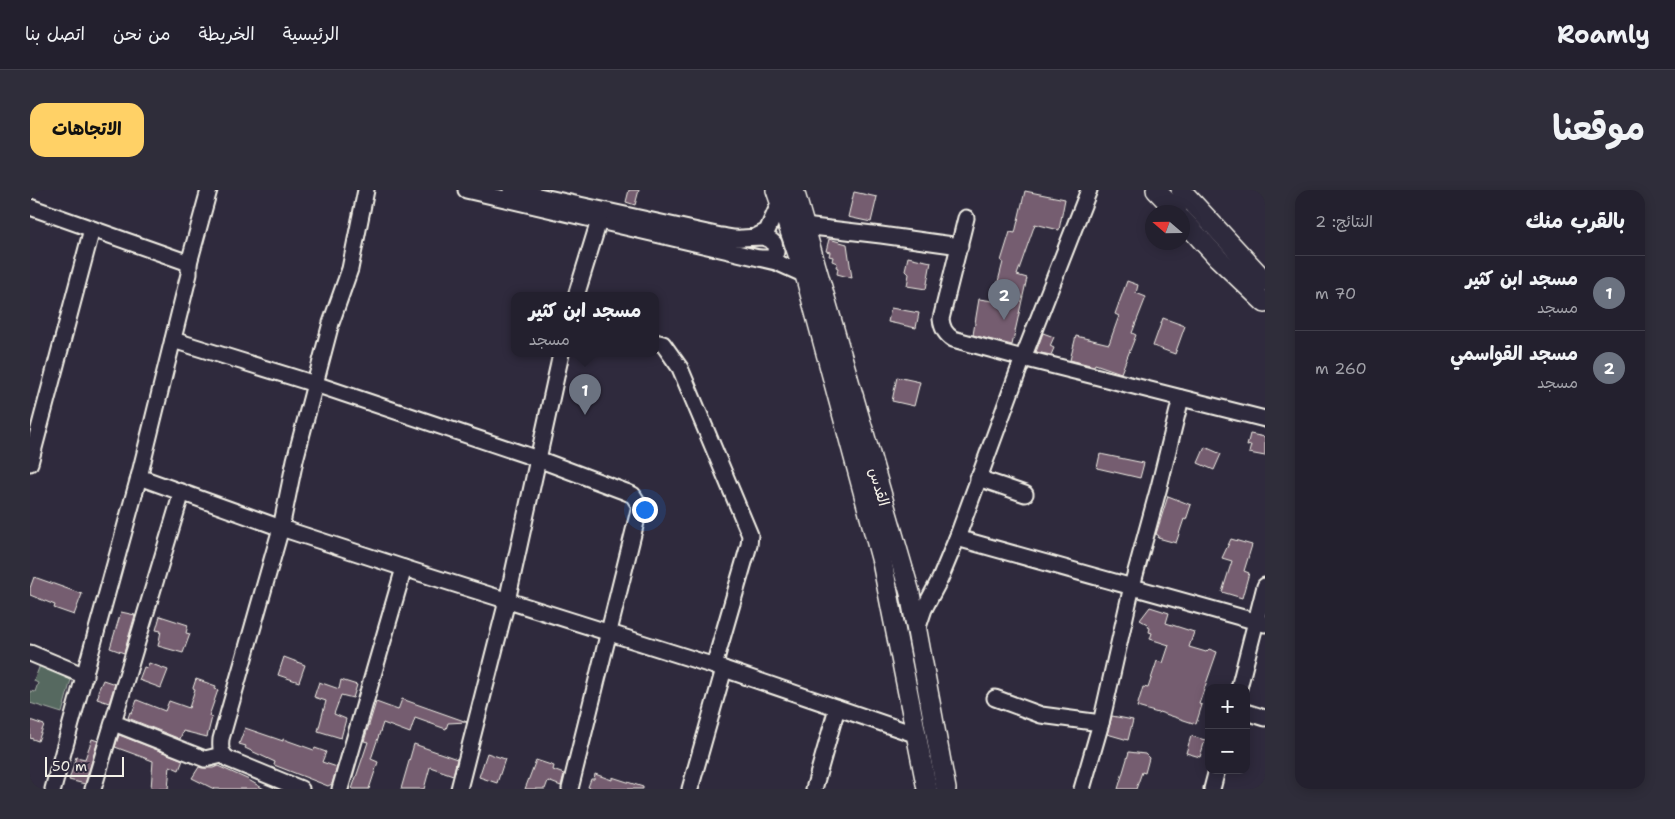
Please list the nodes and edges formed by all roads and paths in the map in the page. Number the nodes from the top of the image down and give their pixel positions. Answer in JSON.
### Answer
{"nodes":[{"id":1,"x":209,"y":190,"type":"edge"},
{"id":2,"x":218,"y":190,"type":"edge"},
{"id":3,"x":366,"y":190,"type":"edge"},
{"id":4,"x":466,"y":190,"type":"edge"},
{"id":5,"x":1089,"y":190,"type":"edge"},
{"id":6,"x":1156,"y":190,"type":"edge"},
{"id":7,"x":1181,"y":190,"type":"edge"},
{"id":8,"x":505,"y":193,"type":"edge"},
{"id":9,"x":783,"y":194,"type":"edge"},
{"id":10,"x":1170,"y":205,"type":"edge"},
{"id":11,"x":30,"y":207,"type":"edge"},
{"id":12,"x":966,"y":218,"type":"dead end"},
{"id":13,"x":599,"y":221,"type":"junction"},
{"id":14,"x":804,"y":226,"type":"junction"},
{"id":15,"x":1190,"y":228,"type":"edge"},
{"id":16,"x":92,"y":230,"type":"junction"},
{"id":17,"x":757,"y":236,"type":"junction"},
{"id":18,"x":960,"y":246,"type":"junction"},
{"id":19,"x":759,"y":258,"type":"junction"},
{"id":20,"x":189,"y":268,"type":"junction"},
{"id":21,"x":805,"y":275,"type":"junction"},
{"id":22,"x":1265,"y":281,"type":"edge"},
{"id":23,"x":577,"y":292,"type":"edge"},
{"id":24,"x":1265,"y":302,"type":"edge"},
{"id":25,"x":173,"y":340,"type":"junction"},
{"id":26,"x":659,"y":343,"type":"edge"},
{"id":27,"x":560,"y":357,"type":"edge"},
{"id":28,"x":1023,"y":358,"type":"junction"},
{"id":29,"x":315,"y":384,"type":"junction"},
{"id":30,"x":1181,"y":398,"type":"junction"},
{"id":31,"x":1265,"y":419,"type":"edge"},
{"id":32,"x":35,"y":421,"type":"edge"},
{"id":33,"x":538,"y":459,"type":"junction"},
{"id":34,"x":30,"y":463,"type":"edge"},
{"id":35,"x":139,"y":477,"type":"junction"},
{"id":36,"x":978,"y":478,"type":"junction"},
{"id":37,"x":182,"y":492,"type":"junction"},
{"id":38,"x":1025,"y":494,"type":"dead end"},
{"id":39,"x":281,"y":528,"type":"junction"},
{"id":40,"x":957,"y":538,"type":"junction"},
{"id":41,"x":404,"y":568,"type":"junction"},
{"id":42,"x":1132,"y":586,"type":"junction"},
{"id":43,"x":1265,"y":586,"type":"edge"},
{"id":44,"x":934,"y":591,"type":"junction"},
{"id":45,"x":910,"y":593,"type":"junction"},
{"id":46,"x":507,"y":601,"type":"junction"},
{"id":47,"x":1260,"y":622,"type":"edge"},
{"id":48,"x":609,"y":632,"type":"junction"},
{"id":49,"x":917,"y":632,"type":"junction"},
{"id":50,"x":30,"y":653,"type":"edge"},
{"id":51,"x":719,"y":667,"type":"junction"},
{"id":52,"x":85,"y":676,"type":"junction"},
{"id":53,"x":1240,"y":684,"type":"edge"},
{"id":54,"x":995,"y":698,"type":"dead end"},
{"id":55,"x":837,"y":708,"type":"junction"},
{"id":56,"x":1250,"y":713,"type":"edge"},
{"id":57,"x":1265,"y":718,"type":"edge"},
{"id":58,"x":114,"y":722,"type":"junction"},
{"id":59,"x":1101,"y":724,"type":"junction"},
{"id":60,"x":917,"y":735,"type":"junction"},
{"id":61,"x":222,"y":754,"type":"junction"},
{"id":62,"x":1216,"y":774,"type":"edge"},
{"id":63,"x":53,"y":789,"type":"edge"},
{"id":64,"x":93,"y":789,"type":"edge"},
{"id":65,"x":301,"y":789,"type":"edge"},
{"id":66,"x":340,"y":789,"type":"edge"},
{"id":67,"x":459,"y":789,"type":"edge"},
{"id":68,"x":570,"y":789,"type":"edge"},
{"id":69,"x":690,"y":789,"type":"edge"},
{"id":70,"x":814,"y":789,"type":"edge"},
{"id":71,"x":927,"y":789,"type":"edge"},
{"id":72,"x":946,"y":789,"type":"edge"},
{"id":73,"x":1082,"y":789,"type":"edge"},
{"id":74,"x":1212,"y":789,"type":"edge"}],
"edges":[{"from":1,"to":20,"type":"street"},
{"from":2,"to":20,"type":"street"},
{"from":3,"to":29,"type":"street"},
{"from":4,"to":8,"type":"street"},
{"from":5,"to":28,"type":"street"},
{"from":6,"to":10,"type":"main road"},
{"from":7,"to":22,"type":"main road"},
{"from":8,"to":13,"type":"street"},
{"from":8,"to":17,"type":"street"},
{"from":9,"to":14,"type":"main road","name":"القدس"},
{"from":9,"to":17,"type":"street"},
{"from":9,"to":21,"type":"main road","name":"القدس"},
{"from":11,"to":16,"type":"street"},
{"from":12,"to":18,"type":"street"},
{"from":13,"to":19,"type":"street"},
{"from":13,"to":23,"type":"street"},
{"from":14,"to":18,"type":"street"},
{"from":14,"to":45,"type":"main road","name":"القدس"},
{"from":15,"to":24,"type":"main road"},
{"from":16,"to":20,"type":"street"},
{"from":16,"to":32,"type":"street"},
{"from":17,"to":19,"type":"street"},
{"from":18,"to":28,"type":"street"},
{"from":19,"to":21,"type":"street"},
{"from":20,"to":25,"type":"street"},
{"from":21,"to":60,"type":"main road","name":"القدس"},
{"from":25,"to":29,"type":"street"},
{"from":25,"to":35,"type":"street"},
{"from":26,"to":51,"type":"street"},
{"from":27,"to":33,"type":"street"},
{"from":28,"to":30,"type":"street"},
{"from":28,"to":36,"type":"street"},
{"from":29,"to":33,"type":"street"},
{"from":29,"to":39,"type":"street"},
{"from":30,"to":31,"type":"street"},
{"from":30,"to":42,"type":"street"},
{"from":32,"to":34,"type":"street"},
{"from":33,"to":46,"type":"street"},
{"from":33,"to":48,"type":"street"},
{"from":35,"to":37,"type":"street"},
{"from":35,"to":52,"type":"street"},
{"from":36,"to":38,"type":"street"},
{"from":36,"to":40,"type":"street"},
{"from":37,"to":39,"type":"street"},
{"from":37,"to":58,"type":"street"},
{"from":39,"to":41,"type":"street"},
{"from":39,"to":61,"type":"street"},
{"from":40,"to":42,"type":"street"},
{"from":40,"to":44,"type":"street"},
{"from":41,"to":46,"type":"street"},
{"from":41,"to":66,"type":"street"},
{"from":42,"to":47,"type":"street"},
{"from":42,"to":59,"type":"street"},
{"from":43,"to":47,"type":"street"},
{"from":44,"to":45,"type":"street"},
{"from":44,"to":49,"type":"street"},
{"from":45,"to":49,"type":"main road","name":"القدس"},
{"from":46,"to":48,"type":"street"},
{"from":46,"to":67,"type":"street"},
{"from":47,"to":53,"type":"street"},
{"from":48,"to":51,"type":"street"},
{"from":48,"to":68,"type":"street"},
{"from":49,"to":72,"type":"main road","name":"القدس"},
{"from":50,"to":52,"type":"street"},
{"from":51,"to":55,"type":"street"},
{"from":51,"to":69,"type":"street"},
{"from":52,"to":63,"type":"street"},
{"from":54,"to":59,"type":"street"},
{"from":55,"to":60,"type":"street"},
{"from":55,"to":70,"type":"street"},
{"from":56,"to":57,"type":"street"},
{"from":58,"to":61,"type":"street"},
{"from":58,"to":64,"type":"street"},
{"from":59,"to":73,"type":"street"},
{"from":60,"to":71,"type":"main road","name":"القدس"},
{"from":61,"to":65,"type":"street"},
{"from":62,"to":74,"type":"street"}]}
